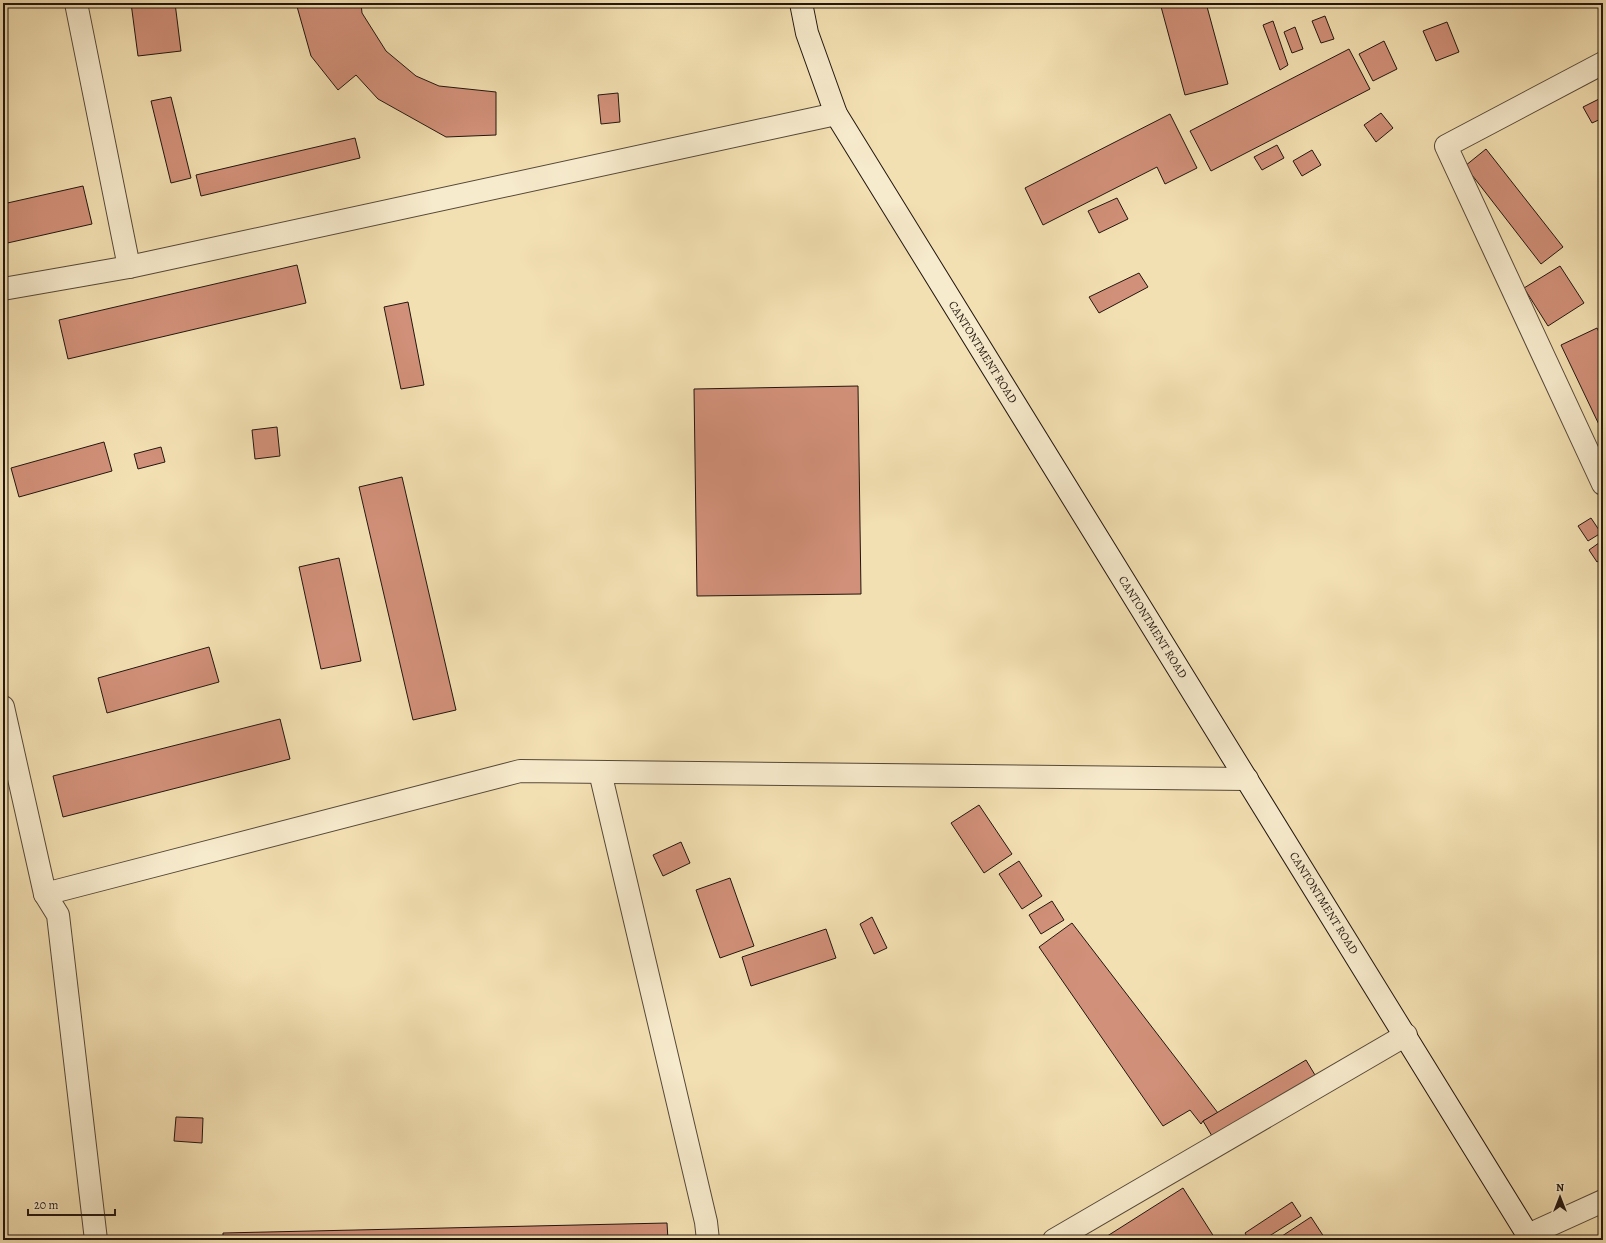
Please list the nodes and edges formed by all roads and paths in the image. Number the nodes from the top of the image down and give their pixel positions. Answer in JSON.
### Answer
{"nodes":[{"id":1,"x":76,"y":3,"type":"edge"},
{"id":2,"x":801,"y":3,"type":"edge"},
{"id":3,"x":1603,"y":63,"type":"edge"},
{"id":4,"x":836,"y":114,"type":"junction"},
{"id":5,"x":130,"y":267,"type":"junction"},
{"id":6,"x":3,"y":289,"type":"edge"},
{"id":7,"x":1603,"y":484,"type":"edge"},
{"id":8,"x":3,"y":707,"type":"edge"},
{"id":9,"x":600,"y":772,"type":"junction"},
{"id":10,"x":1247,"y":779,"type":"junction"},
{"id":11,"x":45,"y":894,"type":"junction"},
{"id":12,"x":1406,"y":1035,"type":"junction"},
{"id":13,"x":1603,"y":1201,"type":"edge"},
{"id":14,"x":1530,"y":1238,"type":"edge"},
{"id":15,"x":96,"y":1240,"type":"edge"},
{"id":16,"x":708,"y":1240,"type":"edge"},
{"id":17,"x":1054,"y":1240,"type":"edge"}],
"edges":[{"from":1,"to":5,"type":"street"},
{"from":2,"to":4,"type":"street","name":"CANTONTMENT ROAD"},
{"from":3,"to":7,"type":"street"},
{"from":4,"to":5,"type":"street"},
{"from":4,"to":10,"type":"street","name":"CANTONTMENT ROAD"},
{"from":5,"to":6,"type":"street"},
{"from":8,"to":11,"type":"street"},
{"from":9,"to":10,"type":"street"},
{"from":9,"to":11,"type":"street"},
{"from":9,"to":16,"type":"street"},
{"from":10,"to":12,"type":"street","name":"CANTONTMENT ROAD"},
{"from":11,"to":15,"type":"street"},
{"from":12,"to":14,"type":"street","name":"CANTONTMENT ROAD"},
{"from":12,"to":17,"type":"street"},
{"from":13,"to":14,"type":"street"}]}
